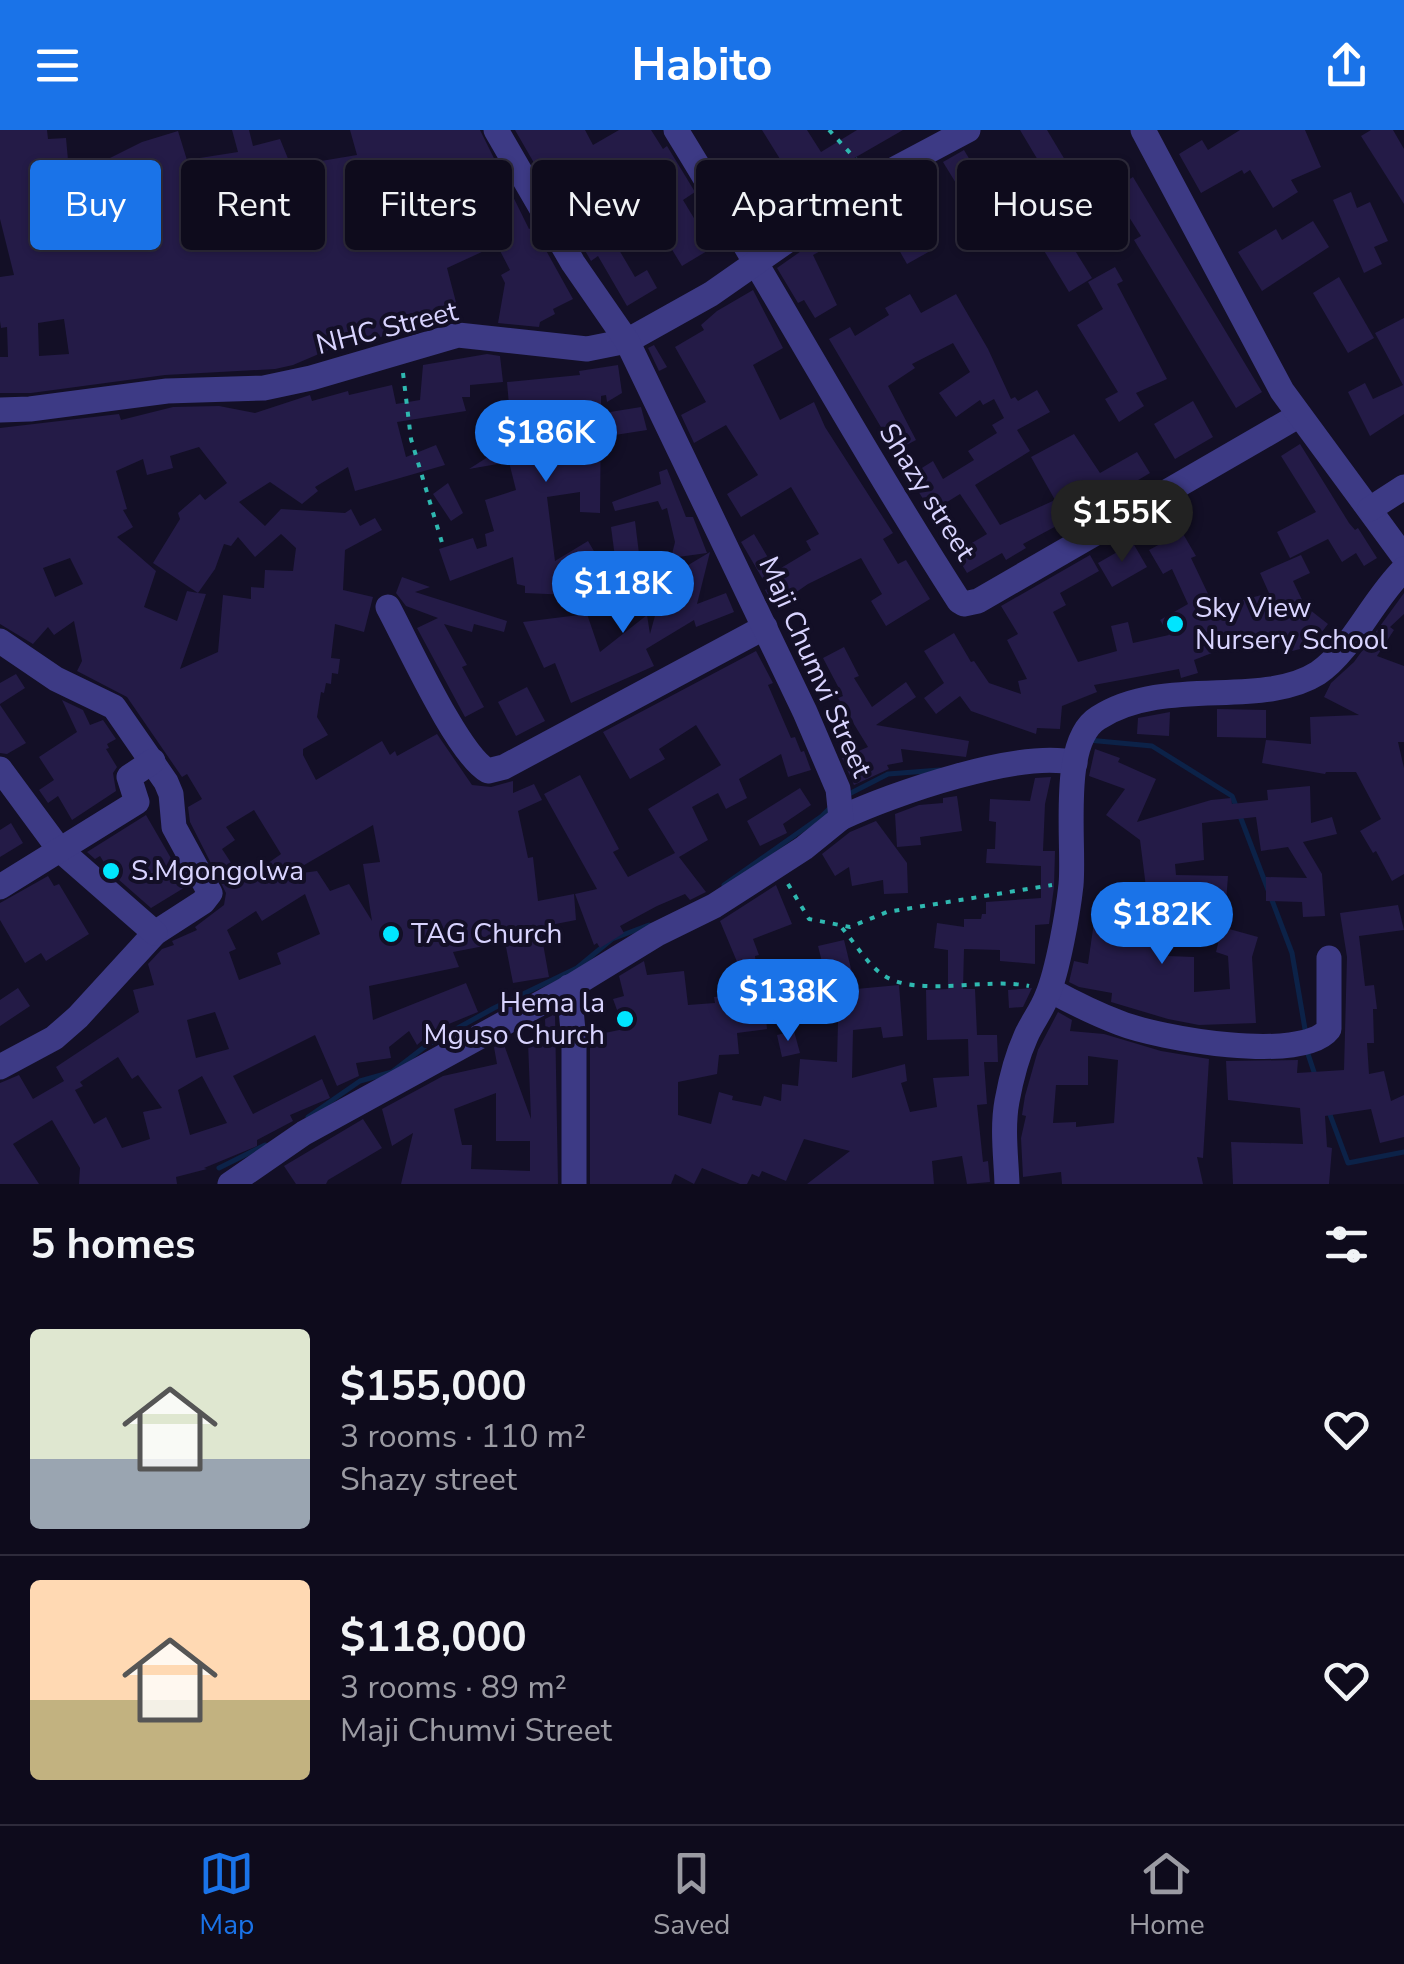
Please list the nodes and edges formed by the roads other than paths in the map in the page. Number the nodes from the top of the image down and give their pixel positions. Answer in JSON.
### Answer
{"nodes":[{"id":1,"x":496,"y":130,"type":"edge"},
{"id":2,"x":676,"y":130,"type":"edge"},
{"id":3,"x":968,"y":130,"type":"edge"},
{"id":4,"x":1143,"y":130,"type":"edge"},
{"id":5,"x":756,"y":262,"type":"junction"},
{"id":6,"x":627,"y":341,"type":"junction"},
{"id":7,"x":0,"y":410,"type":"edge"},
{"id":8,"x":1298,"y":416,"type":"junction"},
{"id":9,"x":1404,"y":487,"type":"edge"},
{"id":10,"x":1370,"y":509,"type":"junction"},
{"id":11,"x":1404,"y":557,"type":"edge"},
{"id":12,"x":1404,"y":569,"type":"edge"},
{"id":13,"x":388,"y":607,"type":"dead end"},
{"id":14,"x":765,"y":626,"type":"junction"},
{"id":15,"x":0,"y":641,"type":"edge"},
{"id":16,"x":153,"y":761,"type":"junction"},
{"id":17,"x":1075,"y":763,"type":"junction"},
{"id":18,"x":0,"y":769,"type":"edge"},
{"id":19,"x":138,"y":802,"type":"junction"},
{"id":20,"x":840,"y":818,"type":"junction"},
{"id":21,"x":174,"y":826,"type":"junction"},
{"id":22,"x":59,"y":849,"type":"junction"},
{"id":23,"x":0,"y":887,"type":"edge"},
{"id":24,"x":154,"y":933,"type":"junction"},
{"id":25,"x":1329,"y":958,"type":"dead end"},
{"id":26,"x":569,"y":987,"type":"junction"},
{"id":27,"x":1050,"y":990,"type":"junction"},
{"id":28,"x":0,"y":1067,"type":"edge"},
{"id":29,"x":230,"y":1184,"type":"edge"},
{"id":30,"x":574,"y":1184,"type":"edge"},
{"id":31,"x":1008,"y":1184,"type":"edge"}],
"edges":[{"from":1,"to":6,"type":"street","name":"Maji Chumvi Street"},
{"from":2,"to":5,"type":"street","name":"Shazy street"},
{"from":3,"to":5,"type":"street","name":"NHC Street"},
{"from":4,"to":8,"type":"street"},
{"from":5,"to":6,"type":"street","name":"NHC Street"},
{"from":5,"to":8,"type":"street","name":"Shazy street"},
{"from":6,"to":7,"type":"street","name":"NHC Street"},
{"from":6,"to":14,"type":"street","name":"Maji Chumvi Street"},
{"from":8,"to":10,"type":"street"},
{"from":9,"to":10,"type":"street"},
{"from":10,"to":11,"type":"street"},
{"from":12,"to":17,"type":"street"},
{"from":13,"to":14,"type":"street"},
{"from":14,"to":20,"type":"street","name":"Maji Chumvi Street"},
{"from":15,"to":16,"type":"street"},
{"from":16,"to":19,"type":"street"},
{"from":16,"to":21,"type":"street"},
{"from":17,"to":20,"type":"street"},
{"from":17,"to":27,"type":"street"},
{"from":18,"to":22,"type":"street"},
{"from":19,"to":21,"type":"street"},
{"from":19,"to":22,"type":"street"},
{"from":20,"to":26,"type":"street","name":"Maji Chumvi Street"},
{"from":21,"to":24,"type":"street"},
{"from":22,"to":23,"type":"street"},
{"from":22,"to":24,"type":"street"},
{"from":24,"to":28,"type":"street"},
{"from":25,"to":27,"type":"street"},
{"from":26,"to":29,"type":"street","name":"Maji Chumvi Street"},
{"from":26,"to":30,"type":"street"},
{"from":27,"to":31,"type":"street"}]}
